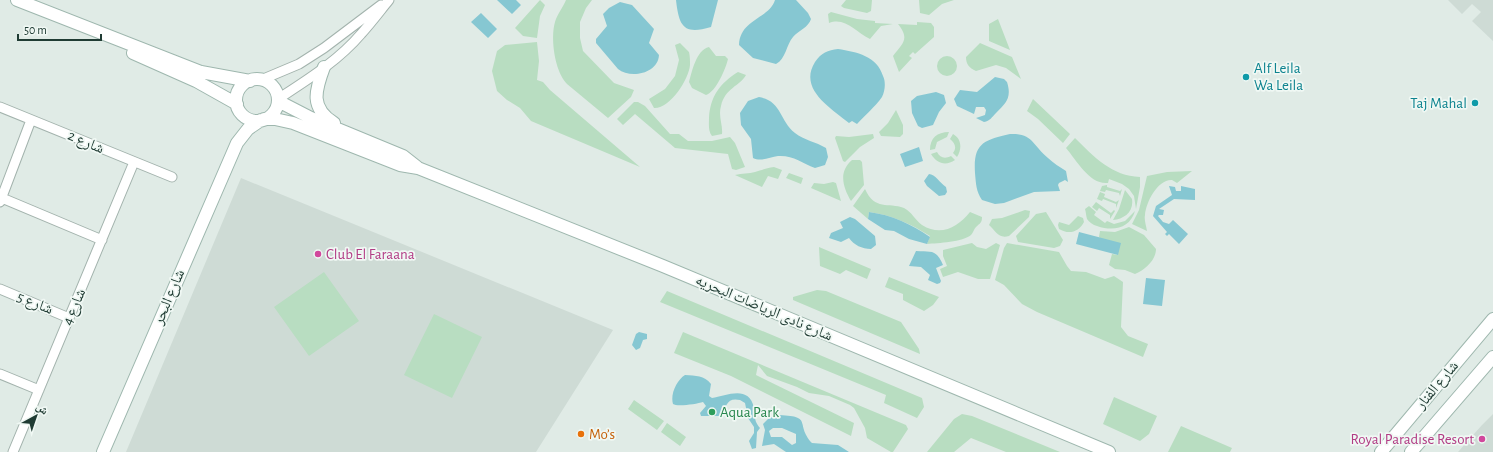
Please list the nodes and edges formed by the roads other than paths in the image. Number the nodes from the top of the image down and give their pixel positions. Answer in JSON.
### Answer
{"nodes":[{"id":1,"x":17,"y":0,"type":"edge"},
{"id":2,"x":388,"y":0,"type":"edge"},
{"id":3,"x":75,"y":24,"type":"junction"},
{"id":4,"x":324,"y":67,"type":"junction"},
{"id":5,"x":255,"y":80,"type":"junction"},
{"id":6,"x":278,"y":100,"type":"junction"},
{"id":7,"x":0,"y":107,"type":"edge"},
{"id":8,"x":238,"y":107,"type":"junction"},
{"id":9,"x":31,"y":120,"type":"junction"},
{"id":10,"x":262,"y":120,"type":"junction"},
{"id":11,"x":358,"y":138,"type":"junction"},
{"id":12,"x":237,"y":143,"type":"junction"},
{"id":13,"x":134,"y":162,"type":"junction"},
{"id":14,"x":418,"y":168,"type":"junction"},
{"id":15,"x":172,"y":177,"type":"dead end"},
{"id":16,"x":1,"y":200,"type":"edge"},
{"id":17,"x":102,"y":240,"type":"junction"},
{"id":18,"x":0,"y":289,"type":"edge"},
{"id":19,"x":69,"y":318,"type":"junction"},
{"id":20,"x":1493,"y":319,"type":"edge"},
{"id":21,"x":1493,"y":357,"type":"edge"},
{"id":22,"x":0,"y":374,"type":"edge"},
{"id":23,"x":39,"y":390,"type":"junction"},
{"id":24,"x":12,"y":452,"type":"edge"},
{"id":25,"x":103,"y":452,"type":"edge"},
{"id":26,"x":1109,"y":452,"type":"edge"},
{"id":27,"x":1381,"y":452,"type":"edge"},
{"id":28,"x":1411,"y":452,"type":"edge"}],
"edges":[{"from":1,"to":3,"type":"main road"},
{"from":2,"to":4,"type":"street"},
{"from":2,"to":5,"type":"street"},
{"from":3,"to":5,"type":"main road"},
{"from":3,"to":8,"type":"main road"},
{"from":4,"to":6,"type":"street"},
{"from":4,"to":11,"type":"main road"},
{"from":5,"to":6,"type":"main road"},
{"from":5,"to":8,"type":"main road"},
{"from":6,"to":10,"type":"main road"},
{"from":6,"to":11,"type":"main road","name":"شارع نادى الرياضات البحريه"},
{"from":7,"to":9,"type":"street","name":"شارع 2"},
{"from":8,"to":10,"type":"main road"},
{"from":8,"to":12,"type":"main road","name":"شارع البحر"},
{"from":9,"to":13,"type":"street","name":"شارع 2"},
{"from":9,"to":16,"type":"street"},
{"from":10,"to":12,"type":"main road","name":"شارع البحر"},
{"from":10,"to":14,"type":"main road","name":"شارع نادى الرياضات البحريه"},
{"from":11,"to":14,"type":"main road","name":"شارع نادى الرياضات البحريه"},
{"from":12,"to":25,"type":"main road","name":"شارع البحر"},
{"from":13,"to":15,"type":"street","name":"شارع 2"},
{"from":13,"to":17,"type":"street","name":"شارع 4"},
{"from":14,"to":26,"type":"main road","name":"شارع نادى الرياضات البحريه"},
{"from":16,"to":17,"type":"street"},
{"from":17,"to":19,"type":"street","name":"شارع 4"},
{"from":18,"to":19,"type":"street","name":"شارع 5"},
{"from":19,"to":23,"type":"street","name":"شارع 4"},
{"from":20,"to":27,"type":"main road","name":"شارع الفنار"},
{"from":21,"to":28,"type":"main road","name":"شارع الفنار"},
{"from":22,"to":23,"type":"street"},
{"from":23,"to":24,"type":"street","name":"شارع 4"}]}
